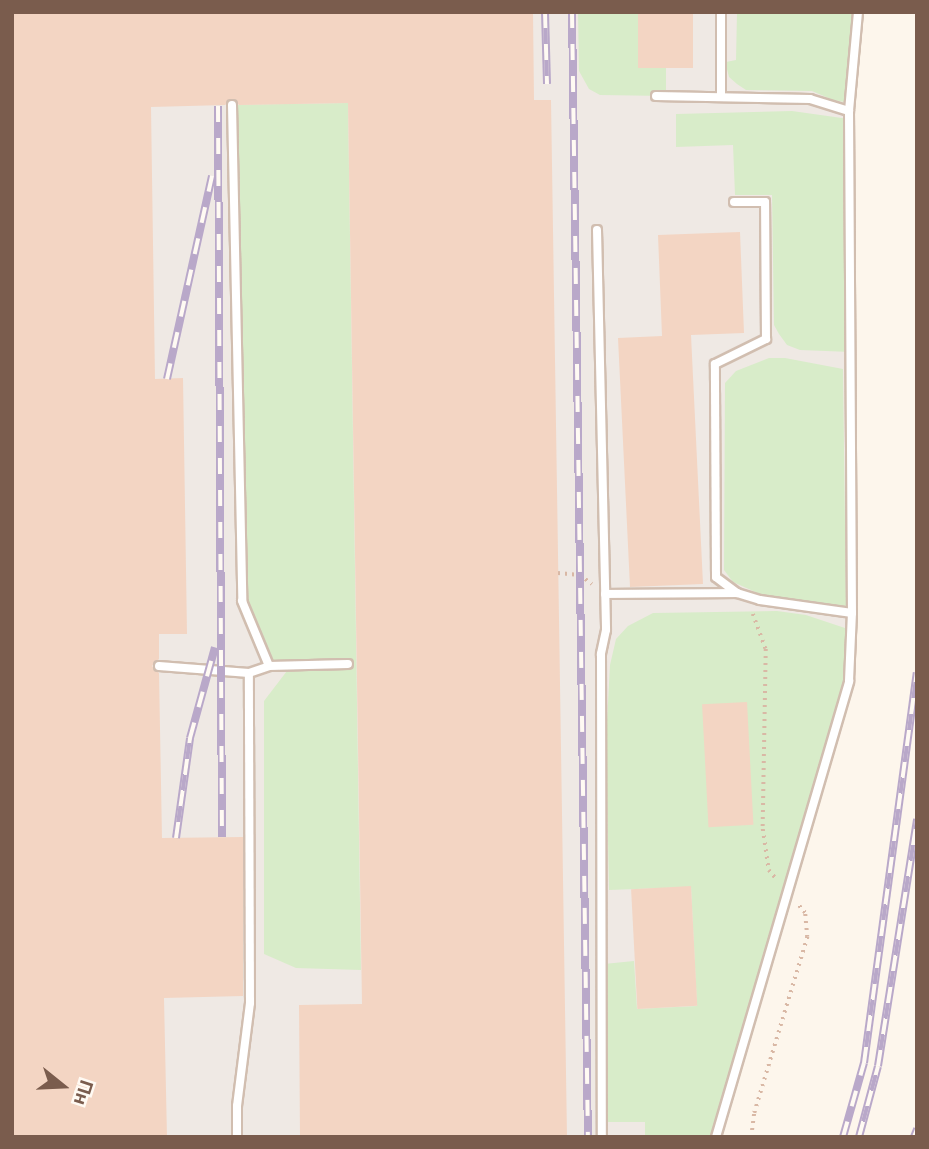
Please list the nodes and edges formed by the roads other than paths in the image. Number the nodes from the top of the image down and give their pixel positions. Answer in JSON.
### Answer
{"nodes":[{"id":1,"x":721,"y":12,"type":"edge"},
{"id":2,"x":858,"y":12,"type":"edge"},
{"id":3,"x":656,"y":96,"type":"dead end"},
{"id":4,"x":721,"y":97,"type":"junction"},
{"id":5,"x":232,"y":105,"type":"dead end"},
{"id":6,"x":849,"y":111,"type":"junction"},
{"id":7,"x":734,"y":202,"type":"dead end"},
{"id":8,"x":597,"y":230,"type":"dead end"},
{"id":9,"x":737,"y":593,"type":"junction"},
{"id":10,"x":605,"y":594,"type":"junction"},
{"id":11,"x":852,"y":613,"type":"junction"},
{"id":12,"x":348,"y":664,"type":"dead end"},
{"id":13,"x":159,"y":666,"type":"dead end"},
{"id":14,"x":269,"y":666,"type":"junction"},
{"id":15,"x":249,"y":673,"type":"junction"},
{"id":16,"x":237,"y":1137,"type":"edge"},
{"id":17,"x":602,"y":1137,"type":"edge"},
{"id":18,"x":716,"y":1137,"type":"edge"}],
"edges":[{"from":1,"to":4,"type":"lane"},
{"from":2,"to":6,"type":"lane"},
{"from":3,"to":4,"type":"lane"},
{"from":4,"to":6,"type":"lane"},
{"from":5,"to":14,"type":"lane"},
{"from":6,"to":11,"type":"lane"},
{"from":7,"to":9,"type":"lane"},
{"from":8,"to":10,"type":"lane"},
{"from":9,"to":10,"type":"lane"},
{"from":9,"to":11,"type":"lane"},
{"from":10,"to":17,"type":"lane"},
{"from":11,"to":18,"type":"lane"},
{"from":12,"to":14,"type":"lane"},
{"from":13,"to":15,"type":"lane"},
{"from":14,"to":15,"type":"lane"},
{"from":15,"to":16,"type":"lane"}]}
